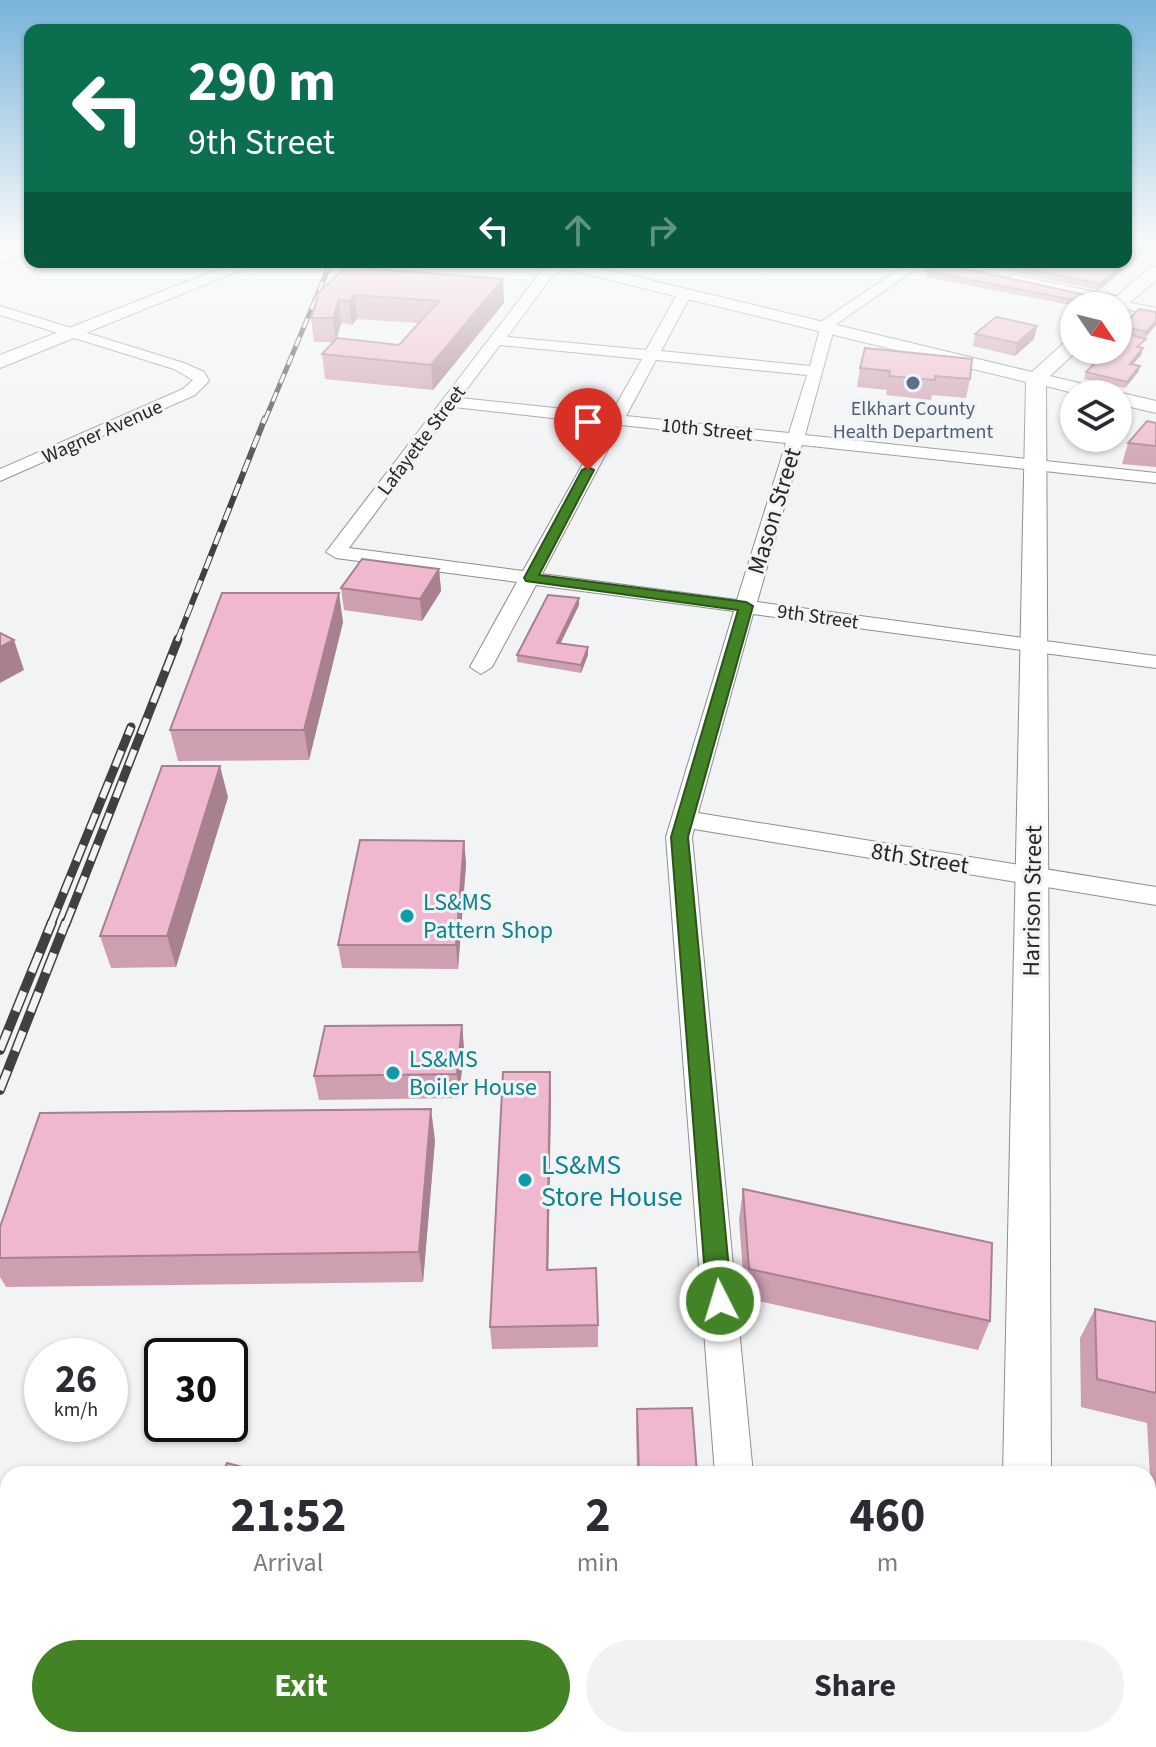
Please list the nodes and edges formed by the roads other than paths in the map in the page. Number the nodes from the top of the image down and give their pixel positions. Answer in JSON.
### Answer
{"nodes":[{"id":1,"x":56,"y":328,"type":"edge"},
{"id":2,"x":88,"y":328,"type":"edge"},
{"id":3,"x":504,"y":328,"type":"edge"},
{"id":4,"x":665,"y":328,"type":"edge"},
{"id":5,"x":827,"y":328,"type":"joint"},
{"id":6,"x":74,"y":333,"type":"junction"},
{"id":7,"x":496,"y":340,"type":"junction"},
{"id":8,"x":650,"y":353,"type":"junction"},
{"id":9,"x":1060,"y":357,"type":"edge"},
{"id":10,"x":0,"y":362,"type":"edge"},
{"id":11,"x":816,"y":371,"type":"junction"},
{"id":12,"x":1036,"y":378,"type":"junction"},
{"id":13,"x":1060,"y":384,"type":"edge"},
{"id":14,"x":1132,"y":401,"type":"edge"},
{"id":15,"x":449,"y":402,"type":"junction"},
{"id":16,"x":1156,"y":407,"type":"edge"},
{"id":17,"x":616,"y":419,"type":"junction"},
{"id":18,"x":795,"y":439,"type":"junction"},
{"id":19,"x":1038,"y":465,"type":"junction"},
{"id":20,"x":0,"y":476,"type":"edge"},
{"id":21,"x":1156,"y":478,"type":"edge"},
{"id":22,"x":336,"y":552,"type":"joint"},
{"id":23,"x":531,"y":578,"type":"junction"},
{"id":24,"x":746,"y":606,"type":"junction"},
{"id":25,"x":1034,"y":646,"type":"junction"},
{"id":26,"x":1156,"y":662,"type":"edge"},
{"id":27,"x":481,"y":667,"type":"dead end"},
{"id":28,"x":684,"y":819,"type":"junction"},
{"id":29,"x":1032,"y":876,"type":"junction"},
{"id":30,"x":1156,"y":896,"type":"edge"},
{"id":31,"x":733,"y":1466,"type":"edge"},
{"id":32,"x":1027,"y":1466,"type":"edge"}],
"edges":[{"from":1,"to":6,"type":"street"},
{"from":2,"to":6,"type":"street"},
{"from":3,"to":7,"type":"street","name":"Lafayette Street"},
{"from":4,"to":8,"type":"street"},
{"from":5,"to":11,"type":"street","name":"Mason Street"},
{"from":5,"to":12,"type":"street"},
{"from":6,"to":10,"type":"street"},
{"from":6,"to":20,"type":"street","name":"Wagner Avenue"},
{"from":7,"to":8,"type":"street"},
{"from":7,"to":15,"type":"street","name":"Lafayette Street"},
{"from":8,"to":11,"type":"street"},
{"from":8,"to":17,"type":"street"},
{"from":9,"to":12,"type":"street"},
{"from":11,"to":18,"type":"street","name":"Mason Street"},
{"from":12,"to":13,"type":"street"},
{"from":12,"to":19,"type":"street","name":"Harrison Street"},
{"from":14,"to":16,"type":"street"},
{"from":15,"to":17,"type":"street","name":"10th Street"},
{"from":15,"to":22,"type":"street","name":"Lafayette Street"},
{"from":17,"to":18,"type":"street","name":"10th Street"},
{"from":17,"to":23,"type":"street"},
{"from":18,"to":19,"type":"street","name":"10th Street"},
{"from":18,"to":24,"type":"street","name":"Mason Street"},
{"from":19,"to":21,"type":"street","name":"10th Street"},
{"from":19,"to":25,"type":"street","name":"Harrison Street"},
{"from":22,"to":23,"type":"street","name":"9th Street"},
{"from":23,"to":24,"type":"street","name":"9th Street"},
{"from":23,"to":27,"type":"street"},
{"from":24,"to":25,"type":"street","name":"9th Street"},
{"from":24,"to":28,"type":"street","name":"Mason Street"},
{"from":25,"to":26,"type":"street","name":"9th Street"},
{"from":25,"to":29,"type":"street","name":"Harrison Street"},
{"from":28,"to":29,"type":"street","name":"8th Street"},
{"from":28,"to":31,"type":"street","name":"Mason Street"},
{"from":29,"to":30,"type":"street","name":"8th Street"},
{"from":29,"to":32,"type":"street","name":"Harrison Street"}]}
